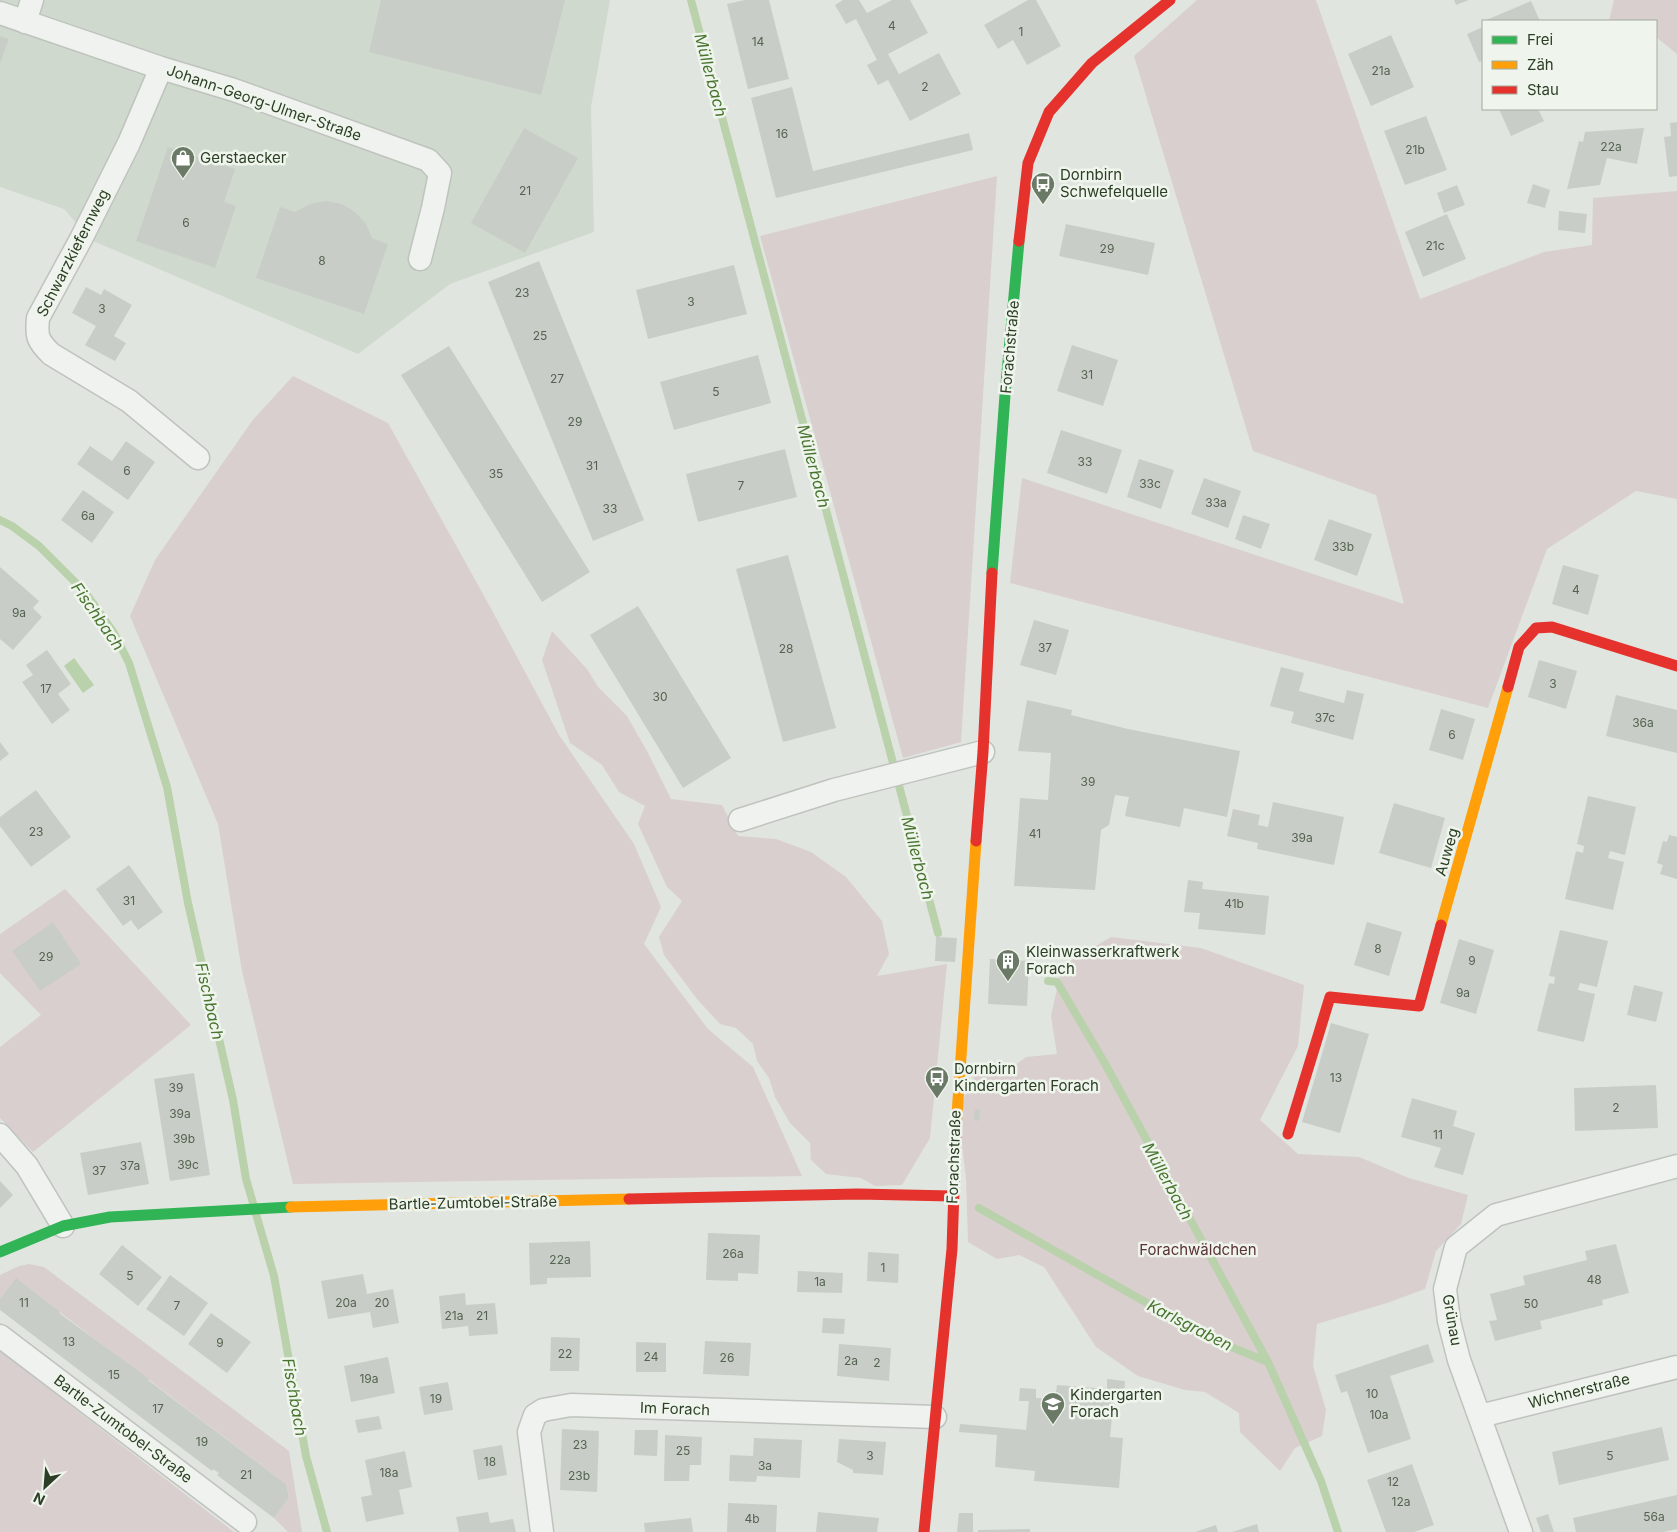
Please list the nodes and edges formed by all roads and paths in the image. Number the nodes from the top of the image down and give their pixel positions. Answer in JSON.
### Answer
{"nodes":[{"id":1,"x":32,"y":0,"type":"edge"},
{"id":2,"x":1170,"y":0,"type":"edge"},
{"id":3,"x":0,"y":13,"type":"edge"},
{"id":4,"x":25,"y":22,"type":"junction"},
{"id":5,"x":161,"y":68,"type":"junction"},
{"id":6,"x":420,"y":259,"type":"dead end"},
{"id":7,"x":198,"y":458,"type":"dead end"},
{"id":8,"x":1677,"y":666,"type":"edge"},
{"id":9,"x":983,"y":752,"type":"junction"},
{"id":10,"x":740,"y":820,"type":"dead end"},
{"id":11,"x":1288,"y":1134,"type":"dead end"},
{"id":12,"x":0,"y":1135,"type":"edge"},
{"id":13,"x":1677,"y":1166,"type":"edge"},
{"id":14,"x":952,"y":1196,"type":"junction"},
{"id":15,"x":63,"y":1226,"type":"junction"},
{"id":16,"x":0,"y":1252,"type":"edge"},
{"id":17,"x":0,"y":1336,"type":"edge"},
{"id":18,"x":1677,"y":1367,"type":"edge"},
{"id":19,"x":1480,"y":1416,"type":"junction"},
{"id":20,"x":935,"y":1417,"type":"junction"},
{"id":21,"x":245,"y":1522,"type":"dead end"},
{"id":22,"x":542,"y":1532,"type":"edge"},
{"id":23,"x":924,"y":1532,"type":"edge"},
{"id":24,"x":1520,"y":1532,"type":"edge"}],
"edges":[{"from":1,"to":4,"type":"street"},
{"from":2,"to":9,"type":"street","name":"Forachstraße"},
{"from":3,"to":4,"type":"street","name":"Johann-Georg-Ulmer-Straße"},
{"from":4,"to":5,"type":"street","name":"Johann-Georg-Ulmer-Straße"},
{"from":5,"to":6,"type":"street","name":"Johann-Georg-Ulmer-Straße"},
{"from":5,"to":7,"type":"street","name":"Schwarzkiefernweg"},
{"from":8,"to":11,"type":"street","name":"Auweg"},
{"from":9,"to":10,"type":"street"},
{"from":9,"to":14,"type":"street","name":"Forachstraße"},
{"from":12,"to":15,"type":"street"},
{"from":13,"to":19,"type":"street","name":"Grünau"},
{"from":14,"to":15,"type":"street","name":"Bartle-Zumtobel-Straße"},
{"from":14,"to":20,"type":"street","name":"Forachstraße"},
{"from":15,"to":16,"type":"street","name":"Bartle-Zumtobel-Straße"},
{"from":17,"to":21,"type":"street","name":"Bartle-Zumtobel-Straße"},
{"from":18,"to":19,"type":"street","name":"Wichnerstraße"},
{"from":19,"to":24,"type":"street","name":"Grünau"},
{"from":20,"to":22,"type":"street","name":"Im Forach"},
{"from":20,"to":23,"type":"street","name":"Forachstraße"}]}
